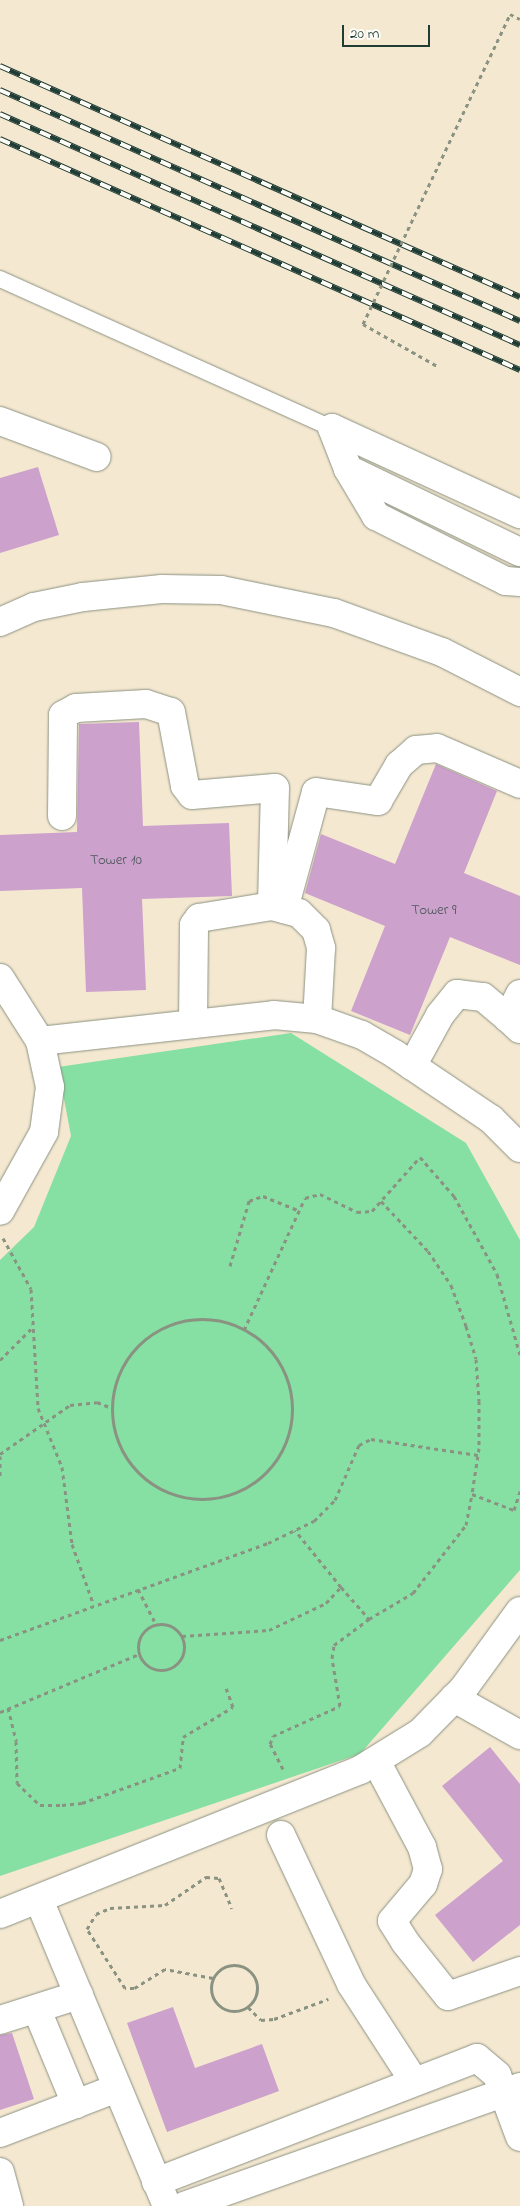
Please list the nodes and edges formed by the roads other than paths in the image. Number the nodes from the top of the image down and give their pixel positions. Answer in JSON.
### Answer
{"nodes":[{"id":1,"x":0,"y":279,"type":"edge"},
{"id":2,"x":0,"y":421,"type":"edge"},
{"id":3,"x":332,"y":428,"type":"junction"},
{"id":4,"x":97,"y":457,"type":"dead end"},
{"id":5,"x":348,"y":470,"type":"junction"},
{"id":6,"x":520,"y":514,"type":"edge"},
{"id":7,"x":520,"y":552,"type":"edge"},
{"id":8,"x":520,"y":582,"type":"edge"},
{"id":9,"x":0,"y":622,"type":"edge"},
{"id":10,"x":520,"y":692,"type":"edge"},
{"id":11,"x":520,"y":784,"type":"edge"},
{"id":12,"x":62,"y":816,"type":"dead end"},
{"id":13,"x":278,"y":908,"type":"junction"},
{"id":14,"x":0,"y":978,"type":"edge"},
{"id":15,"x":520,"y":994,"type":"edge"},
{"id":16,"x":318,"y":1019,"type":"junction"},
{"id":17,"x":193,"y":1024,"type":"junction"},
{"id":18,"x":514,"y":1024,"type":"edge"},
{"id":19,"x":40,"y":1041,"type":"junction"},
{"id":20,"x":412,"y":1066,"type":"junction"},
{"id":21,"x":520,"y":1148,"type":"edge"},
{"id":22,"x":0,"y":1211,"type":"edge"},
{"id":23,"x":520,"y":1610,"type":"edge"},
{"id":24,"x":454,"y":1698,"type":"junction"},
{"id":25,"x":520,"y":1735,"type":"edge"},
{"id":26,"x":376,"y":1761,"type":"junction"},
{"id":27,"x":280,"y":1835,"type":"dead end"},
{"id":28,"x":39,"y":1900,"type":"junction"},
{"id":29,"x":0,"y":1914,"type":"edge"},
{"id":30,"x":520,"y":1972,"type":"edge"},
{"id":31,"x":79,"y":1995,"type":"junction"},
{"id":32,"x":37,"y":2010,"type":"junction"},
{"id":33,"x":0,"y":2020,"type":"edge"},
{"id":34,"x":413,"y":2080,"type":"junction"},
{"id":35,"x":117,"y":2088,"type":"junction"},
{"id":36,"x":513,"y":2090,"type":"edge"},
{"id":37,"x":76,"y":2104,"type":"junction"},
{"id":38,"x":0,"y":2133,"type":"edge"},
{"id":39,"x":520,"y":2137,"type":"edge"},
{"id":40,"x":0,"y":2172,"type":"edge"},
{"id":41,"x":162,"y":2194,"type":"edge"},
{"id":42,"x":9,"y":2206,"type":"edge"},
{"id":43,"x":184,"y":2206,"type":"edge"}],
"edges":[{"from":1,"to":3,"type":"lane"},
{"from":2,"to":4,"type":"street"},
{"from":3,"to":5,"type":"street"},
{"from":3,"to":6,"type":"street"},
{"from":5,"to":7,"type":"street"},
{"from":5,"to":8,"type":"street"},
{"from":9,"to":10,"type":"street"},
{"from":11,"to":13,"type":"street"},
{"from":12,"to":13,"type":"street"},
{"from":13,"to":16,"type":"street"},
{"from":13,"to":17,"type":"street"},
{"from":14,"to":19,"type":"street"},
{"from":15,"to":18,"type":"street"},
{"from":16,"to":17,"type":"street"},
{"from":16,"to":20,"type":"street"},
{"from":17,"to":19,"type":"street"},
{"from":18,"to":20,"type":"street"},
{"from":19,"to":22,"type":"street"},
{"from":20,"to":21,"type":"street"},
{"from":23,"to":24,"type":"street"},
{"from":24,"to":25,"type":"street"},
{"from":24,"to":26,"type":"street"},
{"from":26,"to":28,"type":"street"},
{"from":26,"to":30,"type":"street"},
{"from":27,"to":34,"type":"street"},
{"from":28,"to":29,"type":"street"},
{"from":28,"to":31,"type":"street"},
{"from":31,"to":32,"type":"street"},
{"from":31,"to":35,"type":"street"},
{"from":32,"to":33,"type":"street"},
{"from":32,"to":37,"type":"street"},
{"from":34,"to":36,"type":"street"},
{"from":34,"to":41,"type":"street"},
{"from":35,"to":37,"type":"street"},
{"from":35,"to":41,"type":"street"},
{"from":36,"to":39,"type":"street"},
{"from":36,"to":43,"type":"street"},
{"from":37,"to":38,"type":"street"},
{"from":40,"to":42,"type":"street"}]}
